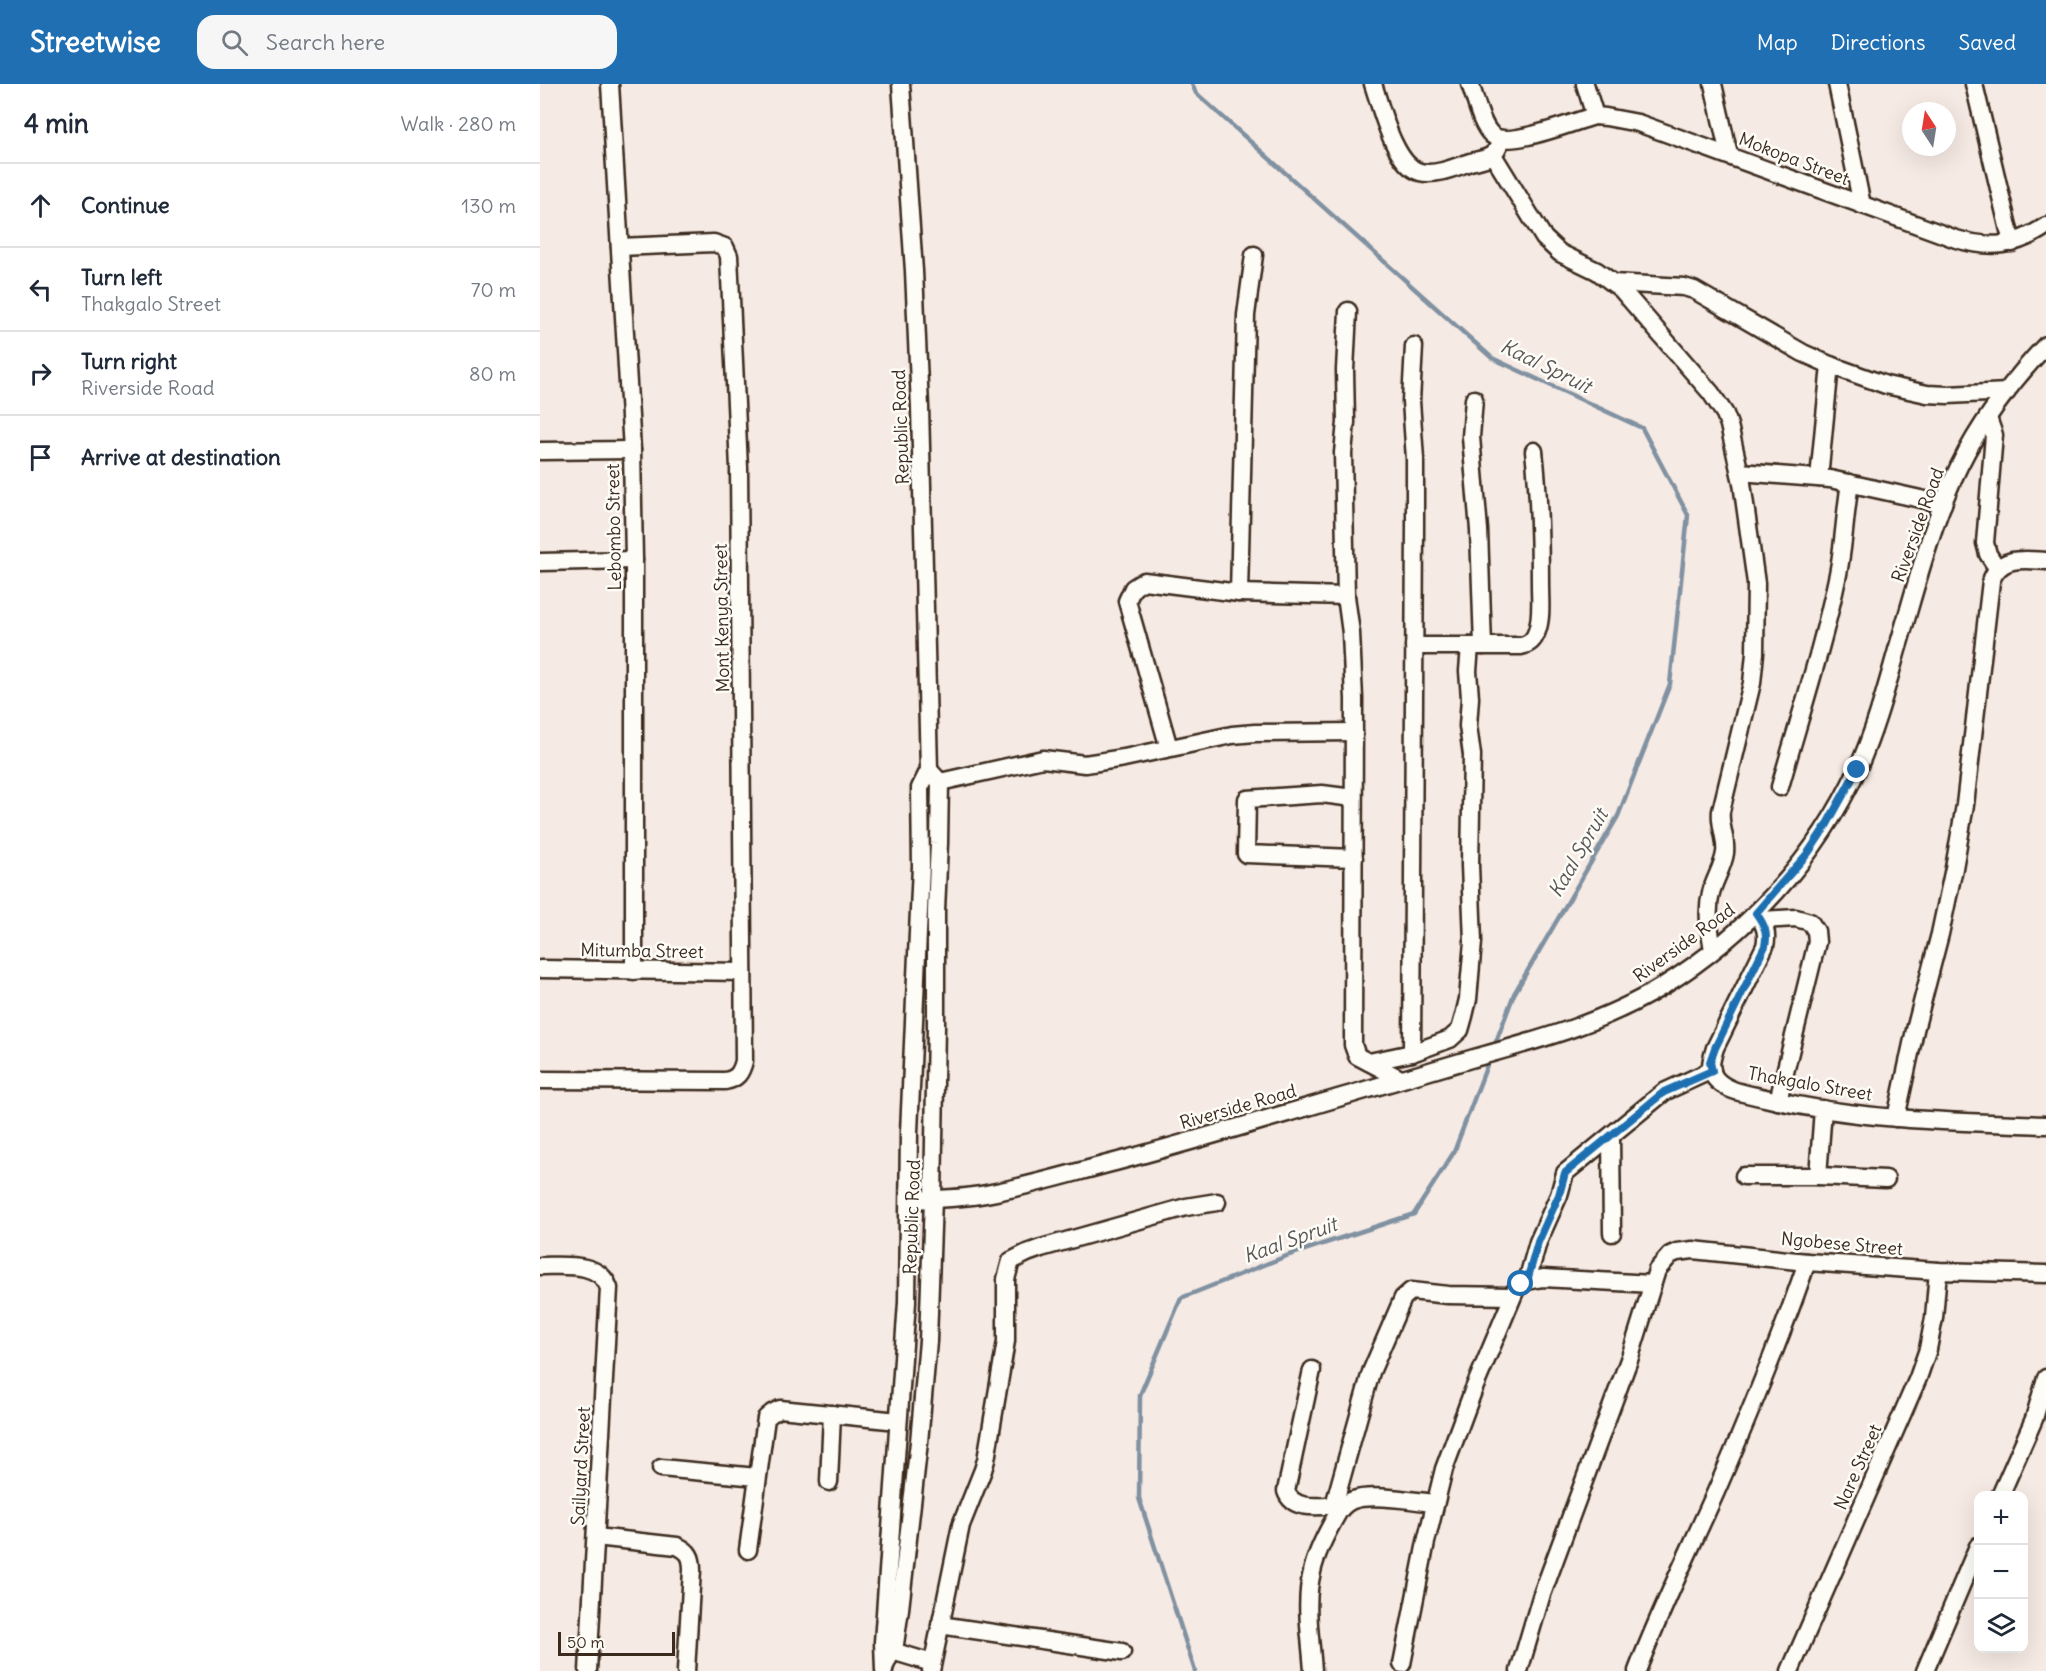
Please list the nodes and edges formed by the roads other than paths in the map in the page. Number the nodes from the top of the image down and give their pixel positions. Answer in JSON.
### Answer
{"nodes":[{"id":1,"x":610,"y":84,"type":"edge"},
{"id":2,"x":901,"y":84,"type":"edge"},
{"id":3,"x":1373,"y":84,"type":"edge"},
{"id":4,"x":1470,"y":84,"type":"edge"},
{"id":5,"x":1585,"y":84,"type":"edge"},
{"id":6,"x":1713,"y":84,"type":"edge"},
{"id":7,"x":1836,"y":84,"type":"edge"},
{"id":8,"x":1974,"y":84,"type":"edge"},
{"id":9,"x":1595,"y":116,"type":"junction"},
{"id":10,"x":1501,"y":139,"type":"junction"},
{"id":11,"x":1493,"y":155,"type":"junction"},
{"id":12,"x":1729,"y":155,"type":"junction"},
{"id":13,"x":1862,"y":206,"type":"junction"},
{"id":14,"x":2046,"y":226,"type":"edge"},
{"id":15,"x":2012,"y":243,"type":"junction"},
{"id":16,"x":620,"y":247,"type":"junction"},
{"id":17,"x":1254,"y":255,"type":"dead end"},
{"id":18,"x":1613,"y":283,"type":"junction"},
{"id":19,"x":1348,"y":311,"type":"dead end"},
{"id":20,"x":2046,"y":345,"type":"edge"},
{"id":21,"x":1414,"y":346,"type":"dead end"},
{"id":22,"x":1830,"y":365,"type":"junction"},
{"id":23,"x":2007,"y":392,"type":"junction"},
{"id":24,"x":1474,"y":399,"type":"dead end"},
{"id":25,"x":1988,"y":418,"type":"junction"},
{"id":26,"x":632,"y":450,"type":"junction"},
{"id":27,"x":540,"y":451,"type":"edge"},
{"id":28,"x":1534,"y":451,"type":"dead end"},
{"id":29,"x":1740,"y":472,"type":"junction"},
{"id":30,"x":1819,"y":478,"type":"junction"},
{"id":31,"x":1850,"y":483,"type":"junction"},
{"id":32,"x":1943,"y":504,"type":"junction"},
{"id":33,"x":634,"y":560,"type":"junction"},
{"id":34,"x":2046,"y":561,"type":"edge"},
{"id":35,"x":540,"y":562,"type":"edge"},
{"id":36,"x":1997,"y":568,"type":"junction"},
{"id":37,"x":1239,"y":593,"type":"junction"},
{"id":38,"x":1346,"y":596,"type":"junction"},
{"id":39,"x":1414,"y":646,"type":"junction"},
{"id":40,"x":1476,"y":646,"type":"junction"},
{"id":41,"x":1354,"y":732,"type":"junction"},
{"id":42,"x":1169,"y":748,"type":"junction"},
{"id":43,"x":934,"y":776,"type":"junction"},
{"id":44,"x":1780,"y":787,"type":"dead end"},
{"id":45,"x":1353,"y":798,"type":"junction"},
{"id":46,"x":1354,"y":858,"type":"junction"},
{"id":47,"x":1759,"y":917,"type":"junction"},
{"id":48,"x":1713,"y":950,"type":"junction"},
{"id":49,"x":540,"y":969,"type":"edge"},
{"id":50,"x":634,"y":971,"type":"junction"},
{"id":51,"x":743,"y":972,"type":"junction"},
{"id":52,"x":1412,"y":1053,"type":"junction"},
{"id":53,"x":1369,"y":1062,"type":"junction"},
{"id":54,"x":1712,"y":1071,"type":"junction"},
{"id":55,"x":1401,"y":1079,"type":"junction"},
{"id":56,"x":540,"y":1080,"type":"edge"},
{"id":57,"x":1778,"y":1101,"type":"junction"},
{"id":58,"x":1823,"y":1109,"type":"junction"},
{"id":59,"x":1896,"y":1118,"type":"junction"},
{"id":60,"x":2046,"y":1125,"type":"edge"},
{"id":61,"x":1611,"y":1136,"type":"junction"},
{"id":62,"x":1744,"y":1176,"type":"dead end"},
{"id":63,"x":1818,"y":1176,"type":"junction"},
{"id":64,"x":1886,"y":1179,"type":"dead end"},
{"id":65,"x":933,"y":1199,"type":"junction"},
{"id":66,"x":909,"y":1200,"type":"junction"},
{"id":67,"x":1217,"y":1202,"type":"dead end"},
{"id":68,"x":1612,"y":1233,"type":"dead end"},
{"id":69,"x":1807,"y":1262,"type":"junction"},
{"id":70,"x":540,"y":1266,"type":"edge"},
{"id":71,"x":1938,"y":1271,"type":"junction"},
{"id":72,"x":2046,"y":1274,"type":"edge"},
{"id":73,"x":1527,"y":1281,"type":"junction"},
{"id":74,"x":1652,"y":1284,"type":"junction"},
{"id":75,"x":1512,"y":1296,"type":"junction"},
{"id":76,"x":1312,"y":1370,"type":"dead end"},
{"id":77,"x":2046,"y":1378,"type":"edge"},
{"id":78,"x":832,"y":1414,"type":"junction"},
{"id":79,"x":898,"y":1421,"type":"junction"},
{"id":80,"x":661,"y":1468,"type":"dead end"},
{"id":81,"x":757,"y":1477,"type":"junction"},
{"id":82,"x":829,"y":1482,"type":"dead end"},
{"id":83,"x":2002,"y":1491,"type":"edge"},
{"id":84,"x":1434,"y":1503,"type":"junction"},
{"id":85,"x":1339,"y":1505,"type":"junction"},
{"id":86,"x":596,"y":1537,"type":"junction"},
{"id":87,"x":748,"y":1550,"type":"dead end"},
{"id":88,"x":1974,"y":1555,"type":"edge"},
{"id":89,"x":940,"y":1625,"type":"junction"},
{"id":90,"x":1122,"y":1652,"type":"dead end"},
{"id":91,"x":887,"y":1663,"type":"edge"},
{"id":92,"x":1402,"y":1664,"type":"dead end"},
{"id":93,"x":932,"y":1667,"type":"edge"},
{"id":94,"x":588,"y":1671,"type":"edge"},
{"id":95,"x":686,"y":1671,"type":"edge"},
{"id":96,"x":1313,"y":1671,"type":"edge"},
{"id":97,"x":1519,"y":1671,"type":"edge"},
{"id":98,"x":1637,"y":1671,"type":"edge"},
{"id":99,"x":1790,"y":1671,"type":"edge"},
{"id":100,"x":1925,"y":1671,"type":"edge"}],
"edges":[{"from":1,"to":16,"type":"street","name":"Lebombo Street"},
{"from":2,"to":43,"type":"street","name":"Republic Road"},
{"from":3,"to":11,"type":"street"},
{"from":4,"to":10,"type":"street"},
{"from":5,"to":9,"type":"street"},
{"from":6,"to":12,"type":"street"},
{"from":7,"to":13,"type":"street"},
{"from":8,"to":15,"type":"street"},
{"from":9,"to":10,"type":"street"},
{"from":9,"to":12,"type":"street","name":"Mokopa Street"},
{"from":10,"to":11,"type":"street"},
{"from":11,"to":18,"type":"street"},
{"from":12,"to":13,"type":"street","name":"Mokopa Street"},
{"from":13,"to":15,"type":"street","name":"Mokopa Street"},
{"from":14,"to":15,"type":"street"},
{"from":16,"to":26,"type":"street","name":"Lebombo Street"},
{"from":16,"to":51,"type":"street","name":"Mont Kenya Street"},
{"from":17,"to":37,"type":"street"},
{"from":18,"to":22,"type":"street"},
{"from":18,"to":29,"type":"street"},
{"from":19,"to":38,"type":"street"},
{"from":20,"to":23,"type":"street","name":"Riverside Road"},
{"from":21,"to":39,"type":"street"},
{"from":22,"to":23,"type":"street"},
{"from":22,"to":30,"type":"street"},
{"from":23,"to":25,"type":"street","name":"Riverside Road"},
{"from":24,"to":40,"type":"street"},
{"from":25,"to":32,"type":"street","name":"Riverside Road"},
{"from":25,"to":36,"type":"street"},
{"from":26,"to":27,"type":"street"},
{"from":26,"to":33,"type":"street","name":"Lebombo Street"},
{"from":28,"to":40,"type":"street"},
{"from":29,"to":30,"type":"street"},
{"from":29,"to":48,"type":"street"},
{"from":30,"to":31,"type":"street"},
{"from":31,"to":32,"type":"street"},
{"from":31,"to":44,"type":"street"},
{"from":32,"to":47,"type":"street","name":"Riverside Road"},
{"from":33,"to":35,"type":"street"},
{"from":33,"to":50,"type":"street","name":"Lebombo Street"},
{"from":34,"to":36,"type":"street"},
{"from":36,"to":59,"type":"street"},
{"from":37,"to":38,"type":"street"},
{"from":37,"to":42,"type":"street"},
{"from":38,"to":41,"type":"street"},
{"from":39,"to":40,"type":"street"},
{"from":39,"to":52,"type":"street"},
{"from":40,"to":52,"type":"street"},
{"from":41,"to":42,"type":"street"},
{"from":41,"to":45,"type":"street"},
{"from":42,"to":43,"type":"street"},
{"from":43,"to":65,"type":"street","name":"Republic Road"},
{"from":43,"to":66,"type":"street","name":"Republic Road"},
{"from":45,"to":46,"type":"street"},
{"from":45,"to":46,"type":"street"},
{"from":46,"to":53,"type":"street"},
{"from":47,"to":48,"type":"street","name":"Riverside Road"},
{"from":47,"to":54,"type":"street"},
{"from":47,"to":57,"type":"street"},
{"from":48,"to":55,"type":"street","name":"Riverside Road"},
{"from":49,"to":50,"type":"street","name":"Mitumba Street"},
{"from":50,"to":51,"type":"street","name":"Mitumba Street"},
{"from":51,"to":56,"type":"street","name":"Mont Kenya Street"},
{"from":52,"to":53,"type":"street"},
{"from":53,"to":55,"type":"street"},
{"from":54,"to":57,"type":"street","name":"Thakgalo Street"},
{"from":54,"to":61,"type":"street"},
{"from":55,"to":65,"type":"street","name":"Riverside Road"},
{"from":57,"to":58,"type":"street","name":"Thakgalo Street"},
{"from":58,"to":59,"type":"street","name":"Thakgalo Street"},
{"from":58,"to":63,"type":"street"},
{"from":59,"to":60,"type":"street","name":"Thakgalo Street"},
{"from":61,"to":68,"type":"street"},
{"from":61,"to":73,"type":"street"},
{"from":62,"to":63,"type":"street"},
{"from":63,"to":64,"type":"street"},
{"from":65,"to":66,"type":"street","name":"Riverside Road"},
{"from":65,"to":91,"type":"street","name":"Republic Road"},
{"from":66,"to":79,"type":"street","name":"Republic Road"},
{"from":67,"to":89,"type":"street"},
{"from":69,"to":71,"type":"street","name":"Ngobese Street"},
{"from":69,"to":74,"type":"street","name":"Ngobese Street"},
{"from":69,"to":98,"type":"street"},
{"from":70,"to":86,"type":"street","name":"Sailyard Street"},
{"from":71,"to":72,"type":"street","name":"Ngobese Street"},
{"from":71,"to":99,"type":"street","name":"Nare Street"},
{"from":73,"to":74,"type":"street"},
{"from":73,"to":75,"type":"street"},
{"from":74,"to":97,"type":"street","name":"Ngobese Street"},
{"from":75,"to":84,"type":"street"},
{"from":75,"to":85,"type":"street"},
{"from":76,"to":85,"type":"street"},
{"from":77,"to":83,"type":"street"},
{"from":78,"to":79,"type":"street"},
{"from":78,"to":81,"type":"street"},
{"from":78,"to":82,"type":"street"},
{"from":79,"to":91,"type":"street","name":"Republic Road"},
{"from":80,"to":81,"type":"street"},
{"from":81,"to":87,"type":"street"},
{"from":84,"to":85,"type":"street"},
{"from":84,"to":92,"type":"street"},
{"from":85,"to":96,"type":"street"},
{"from":86,"to":94,"type":"street","name":"Sailyard Street"},
{"from":86,"to":95,"type":"street"},
{"from":88,"to":100,"type":"street"},
{"from":89,"to":90,"type":"street"},
{"from":89,"to":93,"type":"street"},
{"from":91,"to":93,"type":"street"}]}
